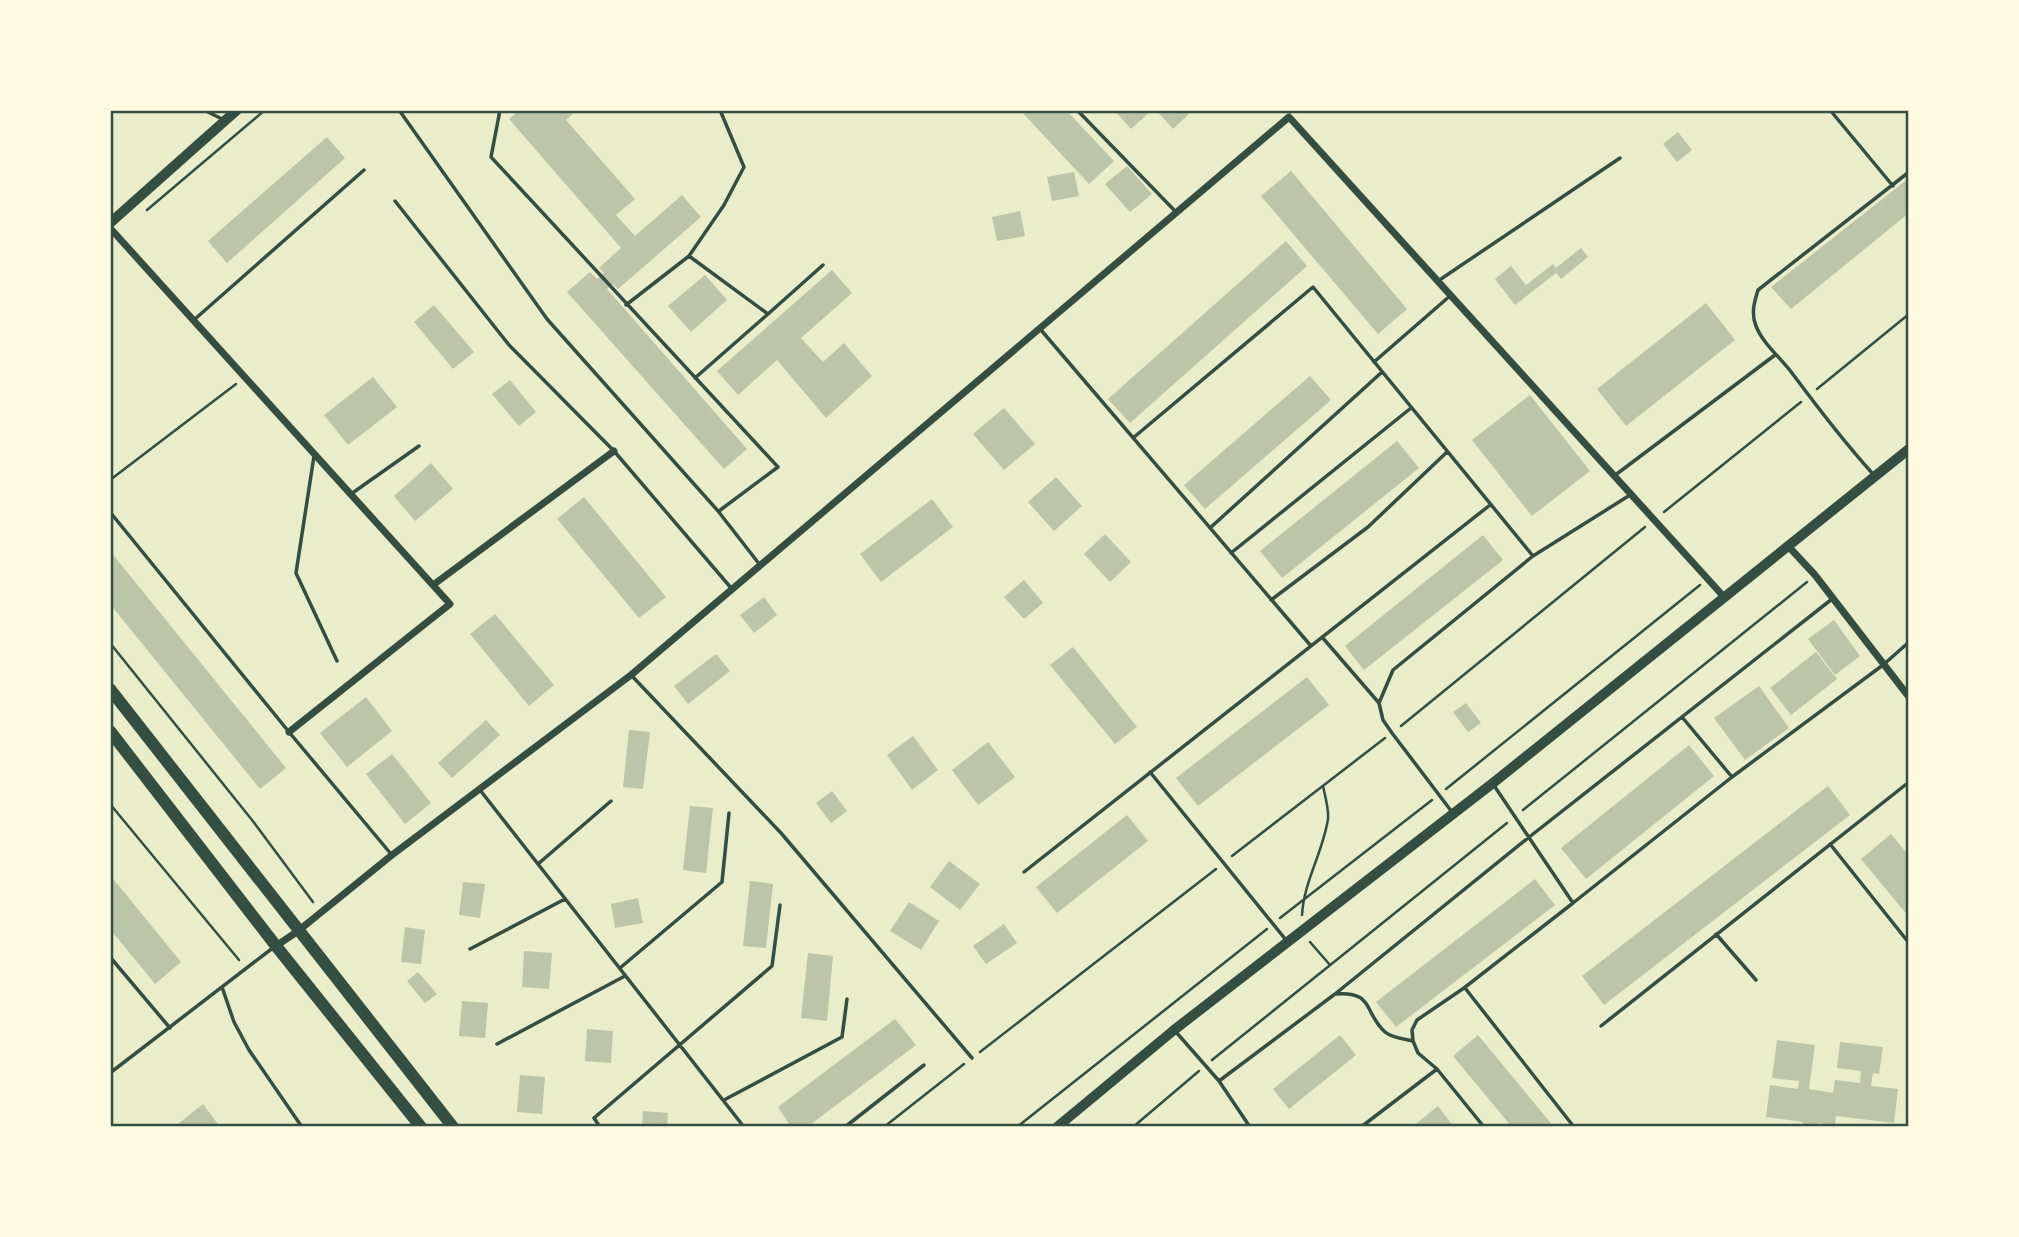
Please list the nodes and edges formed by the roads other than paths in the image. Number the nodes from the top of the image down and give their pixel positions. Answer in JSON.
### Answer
{"nodes":[{"id":1,"x":204,"y":110,"type":"edge"},
{"id":2,"x":237,"y":110,"type":"edge"},
{"id":3,"x":399,"y":110,"type":"edge"},
{"id":4,"x":500,"y":110,"type":"edge"},
{"id":5,"x":720,"y":110,"type":"edge"},
{"id":6,"x":1077,"y":110,"type":"edge"},
{"id":7,"x":1830,"y":110,"type":"edge"},
{"id":8,"x":1290,"y":113,"type":"edge"},
{"id":9,"x":226,"y":121,"type":"junction"},
{"id":10,"x":1620,"y":158,"type":"dead end"},
{"id":11,"x":364,"y":170,"type":"dead end"},
{"id":12,"x":1909,"y":172,"type":"edge"},
{"id":13,"x":1893,"y":186,"type":"junction"},
{"id":14,"x":395,"y":201,"type":"dead end"},
{"id":15,"x":1176,"y":212,"type":"junction"},
{"id":16,"x":110,"y":223,"type":"edge"},
{"id":17,"x":110,"y":228,"type":"edge"},
{"id":18,"x":113,"y":238,"type":"edge"},
{"id":19,"x":689,"y":256,"type":"junction"},
{"id":20,"x":823,"y":265,"type":"dead end"},
{"id":21,"x":1438,"y":281,"type":"junction"},
{"id":22,"x":1451,"y":295,"type":"junction"},
{"id":23,"x":626,"y":305,"type":"junction"},
{"id":24,"x":768,"y":314,"type":"junction"},
{"id":25,"x":194,"y":320,"type":"junction"},
{"id":26,"x":1039,"y":329,"type":"junction"},
{"id":27,"x":1775,"y":355,"type":"junction"},
{"id":28,"x":1374,"y":362,"type":"junction"},
{"id":29,"x":1382,"y":372,"type":"junction"},
{"id":30,"x":695,"y":378,"type":"junction"},
{"id":31,"x":1411,"y":408,"type":"junction"},
{"id":32,"x":1133,"y":438,"type":"junction"},
{"id":33,"x":419,"y":446,"type":"dead end"},
{"id":34,"x":1909,"y":449,"type":"edge"},
{"id":35,"x":614,"y":451,"type":"junction"},
{"id":36,"x":1447,"y":452,"type":"junction"},
{"id":37,"x":314,"y":453,"type":"junction"},
{"id":38,"x":1614,"y":476,"type":"junction"},
{"id":39,"x":1875,"y":477,"type":"junction"},
{"id":40,"x":351,"y":494,"type":"junction"},
{"id":41,"x":1630,"y":495,"type":"junction"},
{"id":42,"x":1490,"y":505,"type":"junction"},
{"id":43,"x":718,"y":511,"type":"junction"},
{"id":44,"x":110,"y":512,"type":"edge"},
{"id":45,"x":1210,"y":528,"type":"junction"},
{"id":46,"x":1789,"y":547,"type":"junction"},
{"id":47,"x":1231,"y":553,"type":"junction"},
{"id":48,"x":1533,"y":556,"type":"junction"},
{"id":49,"x":760,"y":565,"type":"junction"},
{"id":50,"x":433,"y":585,"type":"junction"},
{"id":51,"x":732,"y":589,"type":"junction"},
{"id":52,"x":1725,"y":598,"type":"junction"},
{"id":53,"x":1271,"y":600,"type":"junction"},
{"id":54,"x":1832,"y":600,"type":"junction"},
{"id":55,"x":1322,"y":637,"type":"junction"},
{"id":56,"x":1909,"y":642,"type":"edge"},
{"id":57,"x":1311,"y":646,"type":"junction"},
{"id":58,"x":337,"y":661,"type":"dead end"},
{"id":59,"x":1883,"y":665,"type":"junction"},
{"id":60,"x":631,"y":675,"type":"junction"},
{"id":61,"x":110,"y":689,"type":"edge"},
{"id":62,"x":1909,"y":696,"type":"edge"},
{"id":63,"x":1379,"y":704,"type":"junction"},
{"id":64,"x":1682,"y":717,"type":"junction"},
{"id":65,"x":110,"y":731,"type":"edge"},
{"id":66,"x":289,"y":733,"type":"junction"},
{"id":67,"x":1150,"y":772,"type":"junction"},
{"id":68,"x":1732,"y":776,"type":"junction"},
{"id":69,"x":1909,"y":782,"type":"edge"},
{"id":70,"x":1493,"y":783,"type":"junction"},
{"id":71,"x":480,"y":790,"type":"junction"},
{"id":72,"x":611,"y":801,"type":"dead end"},
{"id":73,"x":729,"y":813,"type":"dead end"},
{"id":74,"x":1453,"y":814,"type":"junction"},
{"id":75,"x":1528,"y":838,"type":"junction"},
{"id":76,"x":1830,"y":844,"type":"junction"},
{"id":77,"x":392,"y":855,"type":"junction"},
{"id":78,"x":538,"y":864,"type":"junction"},
{"id":79,"x":1024,"y":872,"type":"dead end"},
{"id":80,"x":565,"y":899,"type":"junction"},
{"id":81,"x":1573,"y":903,"type":"junction"},
{"id":82,"x":780,"y":905,"type":"dead end"},
{"id":83,"x":298,"y":931,"type":"junction"},
{"id":84,"x":1716,"y":934,"type":"junction"},
{"id":85,"x":1288,"y":942,"type":"junction"},
{"id":86,"x":1909,"y":943,"type":"edge"},
{"id":87,"x":276,"y":946,"type":"junction"},
{"id":88,"x":470,"y":949,"type":"dead end"},
{"id":89,"x":110,"y":957,"type":"edge"},
{"id":90,"x":620,"y":968,"type":"junction"},
{"id":91,"x":625,"y":976,"type":"junction"},
{"id":92,"x":1756,"y":980,"type":"dead end"},
{"id":93,"x":222,"y":987,"type":"junction"},
{"id":94,"x":1464,"y":988,"type":"junction"},
{"id":95,"x":1335,"y":994,"type":"junction"},
{"id":96,"x":847,"y":999,"type":"dead end"},
{"id":97,"x":1601,"y":1026,"type":"dead end"},
{"id":98,"x":170,"y":1028,"type":"junction"},
{"id":99,"x":1174,"y":1030,"type":"junction"},
{"id":100,"x":1412,"y":1041,"type":"junction"},
{"id":101,"x":497,"y":1044,"type":"dead end"},
{"id":102,"x":680,"y":1044,"type":"junction"},
{"id":103,"x":972,"y":1058,"type":"dead end"},
{"id":104,"x":924,"y":1065,"type":"dead end"},
{"id":105,"x":1437,"y":1069,"type":"junction"},
{"id":106,"x":110,"y":1073,"type":"edge"},
{"id":107,"x":1219,"y":1082,"type":"junction"},
{"id":108,"x":724,"y":1100,"type":"junction"},
{"id":109,"x":302,"y":1127,"type":"edge"},
{"id":110,"x":421,"y":1127,"type":"edge"},
{"id":111,"x":453,"y":1127,"type":"edge"},
{"id":112,"x":600,"y":1127,"type":"edge"},
{"id":113,"x":744,"y":1127,"type":"edge"},
{"id":114,"x":845,"y":1127,"type":"edge"},
{"id":115,"x":1057,"y":1127,"type":"edge"},
{"id":116,"x":1250,"y":1127,"type":"edge"},
{"id":117,"x":1361,"y":1127,"type":"edge"},
{"id":118,"x":1484,"y":1127,"type":"edge"},
{"id":119,"x":1574,"y":1127,"type":"edge"}],
"edges":[{"from":1,"to":9,"type":"lane"},
{"from":2,"to":9,"type":"street"},
{"from":3,"to":43,"type":"lane"},
{"from":4,"to":23,"type":"lane"},
{"from":5,"to":19,"type":"lane"},
{"from":6,"to":15,"type":"lane"},
{"from":7,"to":13,"type":"lane"},
{"from":8,"to":15,"type":"street"},
{"from":8,"to":21,"type":"street"},
{"from":9,"to":16,"type":"street"},
{"from":10,"to":21,"type":"lane"},
{"from":11,"to":25,"type":"lane"},
{"from":12,"to":13,"type":"lane"},
{"from":13,"to":27,"type":"lane"},
{"from":14,"to":35,"type":"lane"},
{"from":15,"to":26,"type":"street"},
{"from":17,"to":18,"type":"street"},
{"from":18,"to":25,"type":"street"},
{"from":19,"to":23,"type":"lane"},
{"from":19,"to":24,"type":"lane"},
{"from":20,"to":24,"type":"lane"},
{"from":21,"to":22,"type":"street"},
{"from":22,"to":28,"type":"lane"},
{"from":22,"to":38,"type":"street"},
{"from":23,"to":30,"type":"lane"},
{"from":24,"to":30,"type":"lane"},
{"from":25,"to":37,"type":"street"},
{"from":26,"to":32,"type":"lane"},
{"from":26,"to":49,"type":"street"},
{"from":27,"to":38,"type":"lane"},
{"from":27,"to":39,"type":"lane"},
{"from":28,"to":29,"type":"lane"},
{"from":28,"to":32,"type":"lane"},
{"from":29,"to":31,"type":"lane"},
{"from":29,"to":45,"type":"lane"},
{"from":30,"to":43,"type":"lane"},
{"from":31,"to":36,"type":"lane"},
{"from":31,"to":47,"type":"lane"},
{"from":32,"to":45,"type":"lane"},
{"from":33,"to":40,"type":"lane"},
{"from":34,"to":39,"type":"street"},
{"from":35,"to":50,"type":"street"},
{"from":35,"to":51,"type":"lane"},
{"from":36,"to":42,"type":"lane"},
{"from":36,"to":53,"type":"lane"},
{"from":37,"to":40,"type":"street"},
{"from":37,"to":58,"type":"lane"},
{"from":38,"to":41,"type":"street"},
{"from":39,"to":46,"type":"street"},
{"from":40,"to":50,"type":"street"},
{"from":41,"to":48,"type":"lane"},
{"from":41,"to":52,"type":"street"},
{"from":42,"to":48,"type":"lane"},
{"from":42,"to":55,"type":"lane"},
{"from":43,"to":49,"type":"lane"},
{"from":44,"to":66,"type":"lane"},
{"from":45,"to":47,"type":"lane"},
{"from":46,"to":52,"type":"street"},
{"from":46,"to":54,"type":"street"},
{"from":47,"to":53,"type":"lane"},
{"from":48,"to":63,"type":"lane"},
{"from":49,"to":51,"type":"street"},
{"from":50,"to":66,"type":"street"},
{"from":51,"to":60,"type":"street"},
{"from":52,"to":70,"type":"street"},
{"from":53,"to":57,"type":"lane"},
{"from":54,"to":59,"type":"street"},
{"from":54,"to":64,"type":"lane"},
{"from":55,"to":57,"type":"lane"},
{"from":55,"to":63,"type":"lane"},
{"from":56,"to":59,"type":"lane"},
{"from":57,"to":67,"type":"lane"},
{"from":59,"to":62,"type":"street"},
{"from":59,"to":68,"type":"lane"},
{"from":60,"to":71,"type":"street"},
{"from":60,"to":103,"type":"lane"},
{"from":61,"to":83,"type":"main road"},
{"from":63,"to":74,"type":"lane"},
{"from":64,"to":68,"type":"lane"},
{"from":64,"to":75,"type":"lane"},
{"from":65,"to":87,"type":"main road"},
{"from":66,"to":77,"type":"lane"},
{"from":67,"to":79,"type":"lane"},
{"from":67,"to":85,"type":"lane"},
{"from":68,"to":81,"type":"lane"},
{"from":69,"to":76,"type":"lane"},
{"from":70,"to":74,"type":"street"},
{"from":70,"to":75,"type":"lane"},
{"from":71,"to":77,"type":"street"},
{"from":71,"to":78,"type":"lane"},
{"from":72,"to":78,"type":"lane"},
{"from":73,"to":90,"type":"lane"},
{"from":74,"to":85,"type":"street"},
{"from":75,"to":81,"type":"lane"},
{"from":75,"to":95,"type":"lane"},
{"from":76,"to":84,"type":"lane"},
{"from":76,"to":86,"type":"lane"},
{"from":77,"to":83,"type":"street"},
{"from":78,"to":80,"type":"lane"},
{"from":80,"to":88,"type":"lane"},
{"from":80,"to":90,"type":"lane"},
{"from":81,"to":94,"type":"lane"},
{"from":82,"to":102,"type":"lane"},
{"from":83,"to":87,"type":"street"},
{"from":83,"to":111,"type":"main road"},
{"from":84,"to":92,"type":"lane"},
{"from":84,"to":97,"type":"lane"},
{"from":85,"to":99,"type":"street"},
{"from":87,"to":93,"type":"lane"},
{"from":87,"to":110,"type":"main road"},
{"from":89,"to":98,"type":"lane"},
{"from":90,"to":91,"type":"lane"},
{"from":91,"to":101,"type":"lane"},
{"from":91,"to":102,"type":"lane"},
{"from":93,"to":98,"type":"lane"},
{"from":93,"to":109,"type":"lane"},
{"from":94,"to":100,"type":"lane"},
{"from":94,"to":119,"type":"lane"},
{"from":95,"to":100,"type":"lane"},
{"from":95,"to":107,"type":"lane"},
{"from":96,"to":108,"type":"lane"},
{"from":98,"to":106,"type":"lane"},
{"from":99,"to":107,"type":"lane"},
{"from":99,"to":115,"type":"street"},
{"from":100,"to":105,"type":"lane"},
{"from":102,"to":108,"type":"lane"},
{"from":102,"to":112,"type":"lane"},
{"from":104,"to":114,"type":"lane"},
{"from":105,"to":117,"type":"lane"},
{"from":105,"to":118,"type":"lane"},
{"from":107,"to":116,"type":"lane"},
{"from":108,"to":113,"type":"lane"}]}
